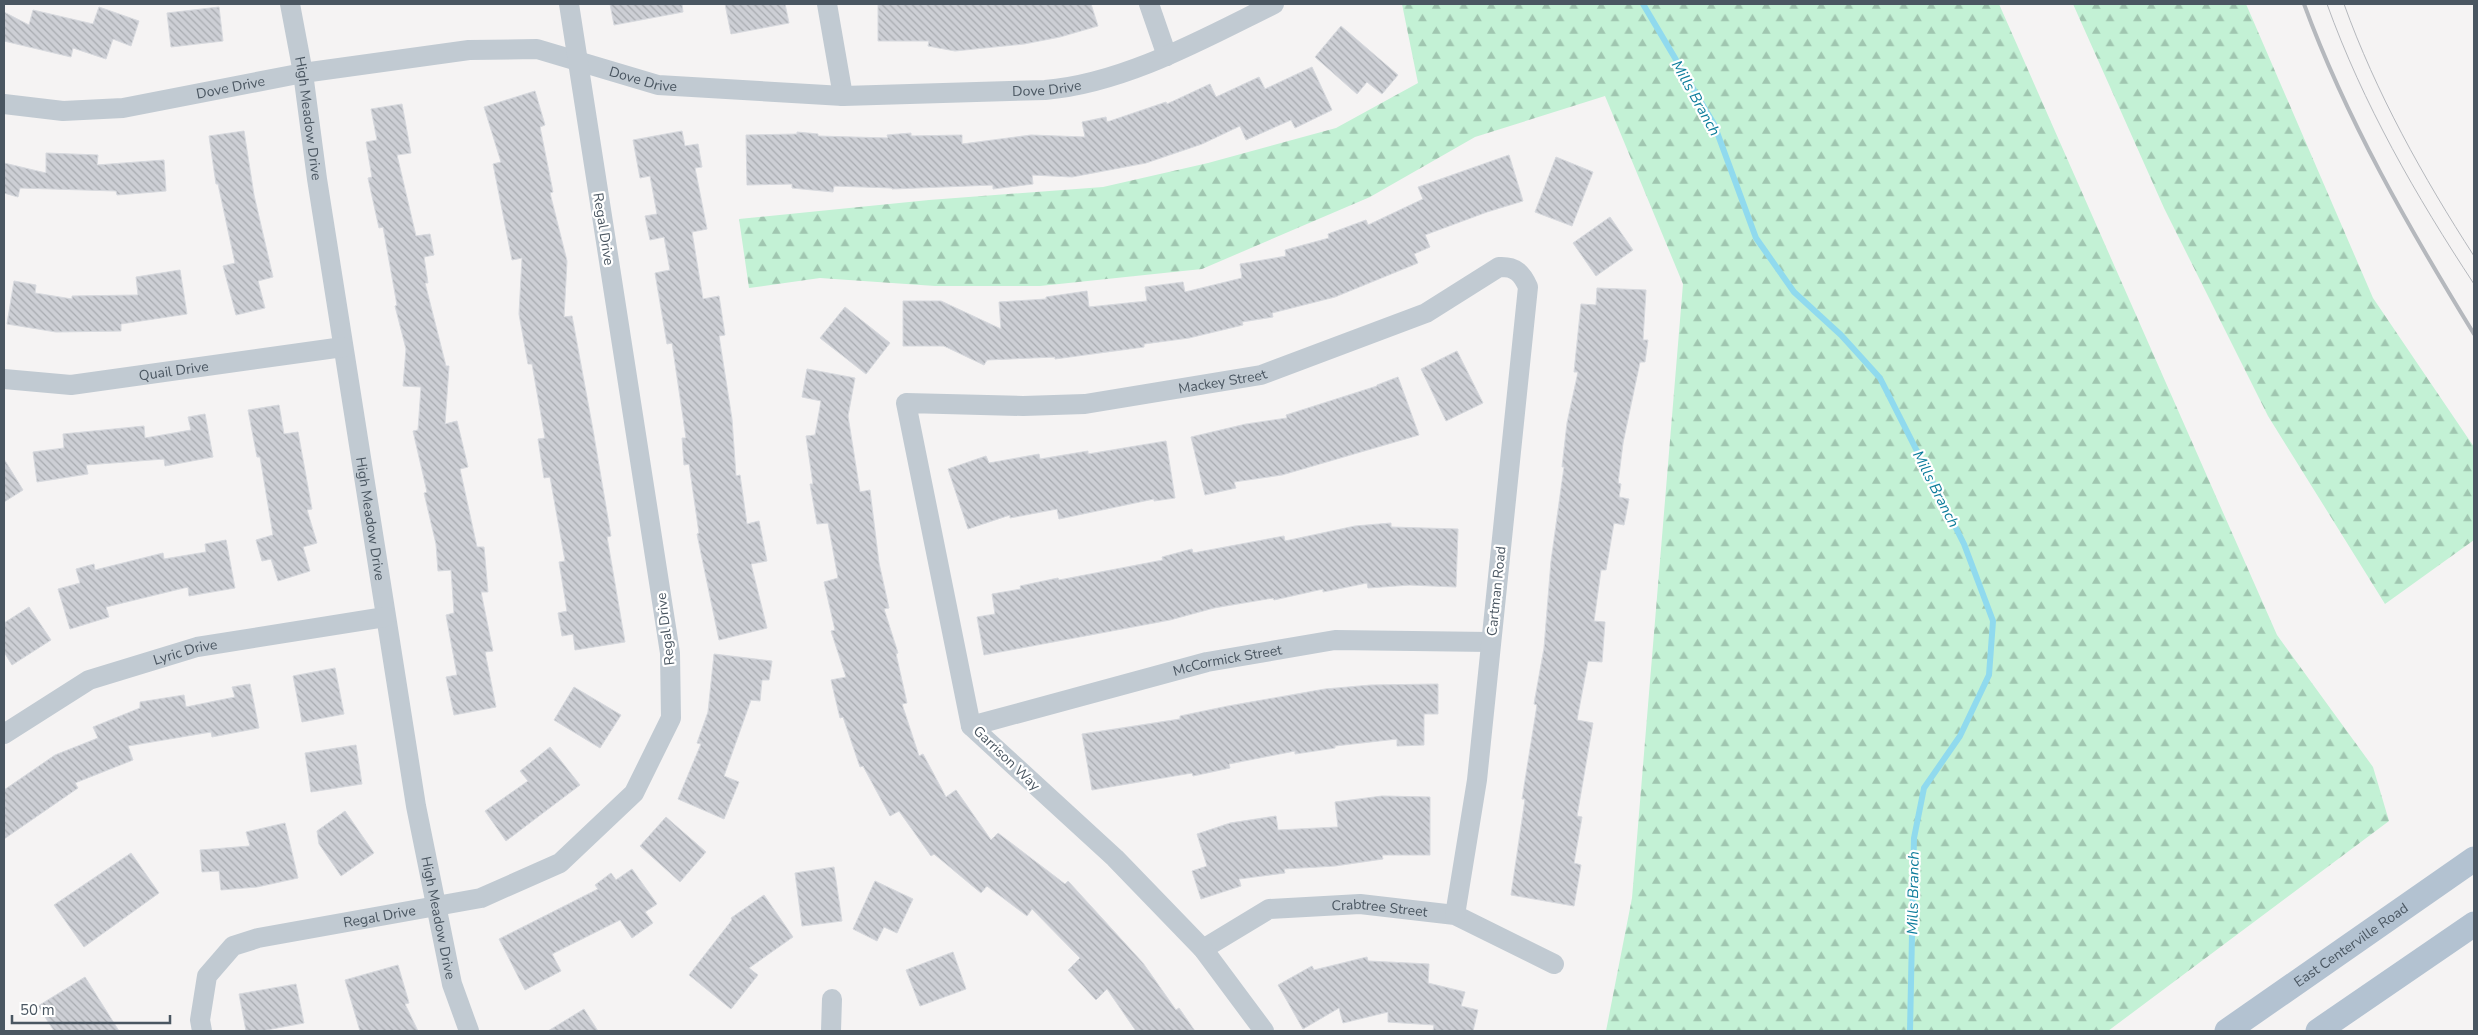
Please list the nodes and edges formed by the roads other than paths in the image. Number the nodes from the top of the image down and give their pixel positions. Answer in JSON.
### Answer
{"nodes":[{"id":1,"x":290,"y":4,"type":"edge"},
{"id":2,"x":569,"y":4,"type":"edge"},
{"id":3,"x":827,"y":4,"type":"edge"},
{"id":4,"x":1149,"y":4,"type":"edge"},
{"id":5,"x":1274,"y":4,"type":"edge"},
{"id":6,"x":1167,"y":56,"type":"junction"},
{"id":7,"x":578,"y":62,"type":"junction"},
{"id":8,"x":303,"y":73,"type":"junction"},
{"id":9,"x":843,"y":96,"type":"junction"},
{"id":10,"x":4,"y":104,"type":"edge"},
{"id":11,"x":1517,"y":270,"type":"joint"},
{"id":12,"x":344,"y":347,"type":"junction"},
{"id":13,"x":4,"y":379,"type":"edge"},
{"id":14,"x":906,"y":403,"type":"joint"},
{"id":15,"x":385,"y":618,"type":"junction"},
{"id":16,"x":1490,"y":642,"type":"junction"},
{"id":17,"x":971,"y":726,"type":"junction"},
{"id":18,"x":4,"y":734,"type":"edge"},
{"id":19,"x":2474,"y":859,"type":"edge"},
{"id":20,"x":436,"y":906,"type":"junction"},
{"id":21,"x":1455,"y":915,"type":"junction"},
{"id":22,"x":2474,"y":924,"type":"edge"},
{"id":23,"x":1203,"y":949,"type":"junction"},
{"id":24,"x":1554,"y":964,"type":"dead end"},
{"id":25,"x":832,"y":999,"type":"dead end"},
{"id":26,"x":202,"y":1031,"type":"edge"},
{"id":27,"x":468,"y":1031,"type":"edge"},
{"id":28,"x":831,"y":1031,"type":"edge"},
{"id":29,"x":1264,"y":1031,"type":"edge"},
{"id":30,"x":2227,"y":1031,"type":"edge"},
{"id":31,"x":2318,"y":1031,"type":"edge"}],
"edges":[{"from":1,"to":8,"type":"street","name":"High Meadow Drive"},
{"from":2,"to":7,"type":"street","name":"Regal Drive"},
{"from":3,"to":9,"type":"street"},
{"from":4,"to":6,"type":"street"},
{"from":5,"to":6,"type":"street","name":"Dove Drive"},
{"from":6,"to":9,"type":"street","name":"Dove Drive"},
{"from":7,"to":8,"type":"street","name":"Dove Drive"},
{"from":7,"to":9,"type":"street","name":"Dove Drive"},
{"from":7,"to":20,"type":"street","name":"Regal Drive"},
{"from":8,"to":10,"type":"street","name":"Dove Drive"},
{"from":8,"to":12,"type":"street","name":"High Meadow Drive"},
{"from":11,"to":14,"type":"street","name":"Mackey Street"},
{"from":11,"to":16,"type":"street","name":"Cartman Road"},
{"from":12,"to":13,"type":"street","name":"Quail Drive"},
{"from":12,"to":15,"type":"street","name":"High Meadow Drive"},
{"from":14,"to":17,"type":"street","name":"Garrison Way"},
{"from":15,"to":18,"type":"street","name":"Lyric Drive"},
{"from":15,"to":20,"type":"street","name":"High Meadow Drive"},
{"from":16,"to":17,"type":"street","name":"McCormick Street"},
{"from":16,"to":21,"type":"street","name":"Cartman Road"},
{"from":17,"to":23,"type":"street","name":"Garrison Way"},
{"from":19,"to":30,"type":"main road","name":"East Centerville Road"},
{"from":20,"to":26,"type":"street","name":"Regal Drive"},
{"from":20,"to":27,"type":"street","name":"High Meadow Drive"},
{"from":21,"to":23,"type":"street","name":"Crabtree Street"},
{"from":21,"to":24,"type":"street","name":"Crabtree Street"},
{"from":22,"to":31,"type":"main road"},
{"from":23,"to":29,"type":"street","name":"Garrison Way"},
{"from":25,"to":28,"type":"street"}]}
